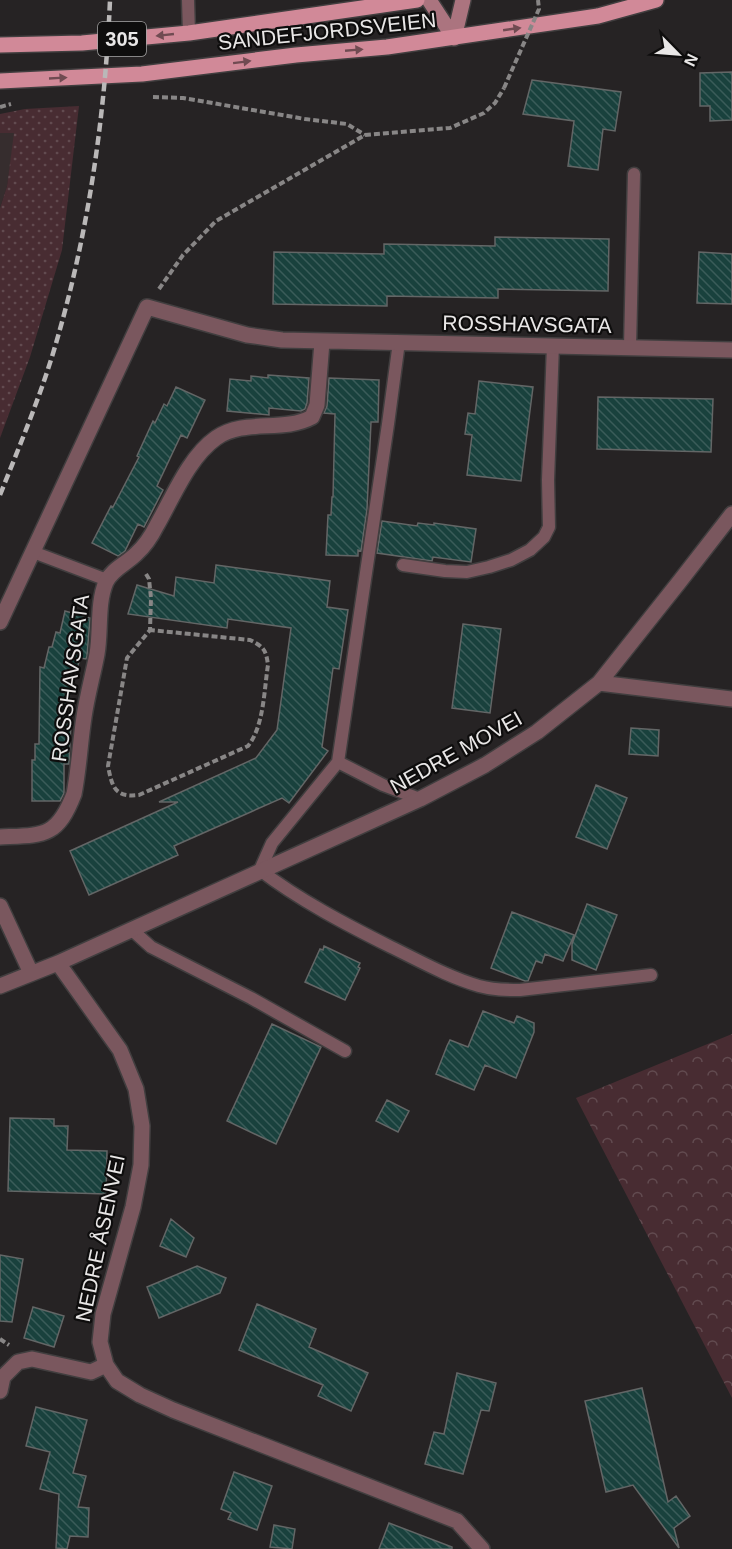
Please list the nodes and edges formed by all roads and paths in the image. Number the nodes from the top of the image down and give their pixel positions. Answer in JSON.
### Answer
{"nodes":[{"id":1,"x":188,"y":0,"type":"edge"},
{"id":2,"x":417,"y":0,"type":"edge"},
{"id":3,"x":429,"y":0,"type":"edge"},
{"id":4,"x":463,"y":0,"type":"edge"},
{"id":5,"x":538,"y":0,"type":"edge"},
{"id":6,"x":656,"y":0,"type":"edge"},
{"id":7,"x":189,"y":33,"type":"junction"},
{"id":8,"x":454,"y":38,"type":"junction"},
{"id":9,"x":0,"y":45,"type":"edge"},
{"id":10,"x":0,"y":81,"type":"edge"},
{"id":11,"x":148,"y":96,"type":"dead end"},
{"id":12,"x":16,"y":103,"type":"dead end"},
{"id":13,"x":0,"y":107,"type":"edge"},
{"id":14,"x":365,"y":135,"type":"junction"},
{"id":15,"x":634,"y":174,"type":"dead end"},
{"id":16,"x":147,"y":307,"type":"junction"},
{"id":17,"x":322,"y":342,"type":"junction"},
{"id":18,"x":399,"y":342,"type":"junction"},
{"id":19,"x":553,"y":345,"type":"junction"},
{"id":20,"x":630,"y":347,"type":"junction"},
{"id":21,"x":732,"y":350,"type":"edge"},
{"id":22,"x":732,"y":514,"type":"edge"},
{"id":23,"x":33,"y":552,"type":"junction"},
{"id":24,"x":136,"y":555,"type":"junction"},
{"id":25,"x":403,"y":565,"type":"dead end"},
{"id":26,"x":107,"y":580,"type":"junction"},
{"id":27,"x":0,"y":622,"type":"edge"},
{"id":28,"x":150,"y":630,"type":"junction"},
{"id":29,"x":599,"y":683,"type":"junction"},
{"id":30,"x":732,"y":699,"type":"edge"},
{"id":31,"x":338,"y":762,"type":"junction"},
{"id":32,"x":420,"y":799,"type":"junction"},
{"id":33,"x":0,"y":837,"type":"edge"},
{"id":34,"x":260,"y":870,"type":"junction"},
{"id":35,"x":0,"y":906,"type":"edge"},
{"id":36,"x":131,"y":929,"type":"junction"},
{"id":37,"x":58,"y":963,"type":"junction"},
{"id":38,"x":31,"y":973,"type":"junction"},
{"id":39,"x":651,"y":975,"type":"dead end"},
{"id":40,"x":0,"y":986,"type":"edge"},
{"id":41,"x":345,"y":1051,"type":"dead end"},
{"id":42,"x":106,"y":1365,"type":"junction"},
{"id":43,"x":0,"y":1391,"type":"edge"},
{"id":44,"x":482,"y":1549,"type":"edge"}],
"edges":[{"from":1,"to":7,"type":"lane"},
{"from":2,"to":7,"type":"main road","name":"SANDEFJORDSVEIEN","number":"305"},
{"from":3,"to":8,"type":"main road"},
{"from":4,"to":8,"type":"main road"},
{"from":5,"to":14,"type":"path","bridge":true},
{"from":8,"to":6,"type":"main road","name":"SANDEFJORDSVEIEN","number":"305","one_way":true},
{"from":7,"to":9,"type":"main road","name":"SANDEFJORDSVEIEN","number":"305","one_way":true},
{"from":10,"to":8,"type":"main road","name":"SANDEFJORDSVEIEN","number":"305","one_way":true},
{"from":11,"to":14,"type":"path"},
{"from":12,"to":13,"type":"path"},
{"from":14,"to":16,"type":"path"},
{"from":15,"to":20,"type":"lane"},
{"from":16,"to":17,"type":"street","name":"ROSSHAVSGATA"},
{"from":16,"to":23,"type":"street"},
{"from":17,"to":18,"type":"street","name":"ROSSHAVSGATA"},
{"from":17,"to":24,"type":"street","name":"ROSSHAVSGATA"},
{"from":18,"to":19,"type":"street","name":"ROSSHAVSGATA"},
{"from":18,"to":31,"type":"lane"},
{"from":19,"to":20,"type":"street","name":"ROSSHAVSGATA"},
{"from":19,"to":25,"type":"lane"},
{"from":20,"to":21,"type":"street","name":"ROSSHAVSGATA"},
{"from":22,"to":29,"type":"street","name":"NEDRE MOVEI"},
{"from":23,"to":26,"type":"lane"},
{"from":23,"to":27,"type":"street"},
{"from":24,"to":26,"type":"street","name":"ROSSHAVSGATA"},
{"from":24,"to":28,"type":"path"},
{"from":26,"to":33,"type":"street","name":"ROSSHAVSGATA"},
{"from":28,"to":28,"type":"path"},
{"from":29,"to":30,"type":"street"},
{"from":29,"to":32,"type":"street","name":"NEDRE MOVEI"},
{"from":31,"to":32,"type":"lane"},
{"from":31,"to":34,"type":"lane"},
{"from":32,"to":34,"type":"street","name":"NEDRE MOVEI"},
{"from":34,"to":36,"type":"street","name":"NEDRE MOVEI"},
{"from":34,"to":39,"type":"lane"},
{"from":35,"to":38,"type":"street"},
{"from":36,"to":37,"type":"street","name":"NEDRE MOVEI"},
{"from":36,"to":41,"type":"lane"},
{"from":37,"to":38,"type":"street","name":"NEDRE MOVEI"},
{"from":37,"to":42,"type":"street","name":"NEDRE ÅSENVEI"},
{"from":38,"to":40,"type":"street","name":"NEDRE MOVEI"},
{"from":42,"to":43,"type":"street"},
{"from":42,"to":44,"type":"street"}]}
